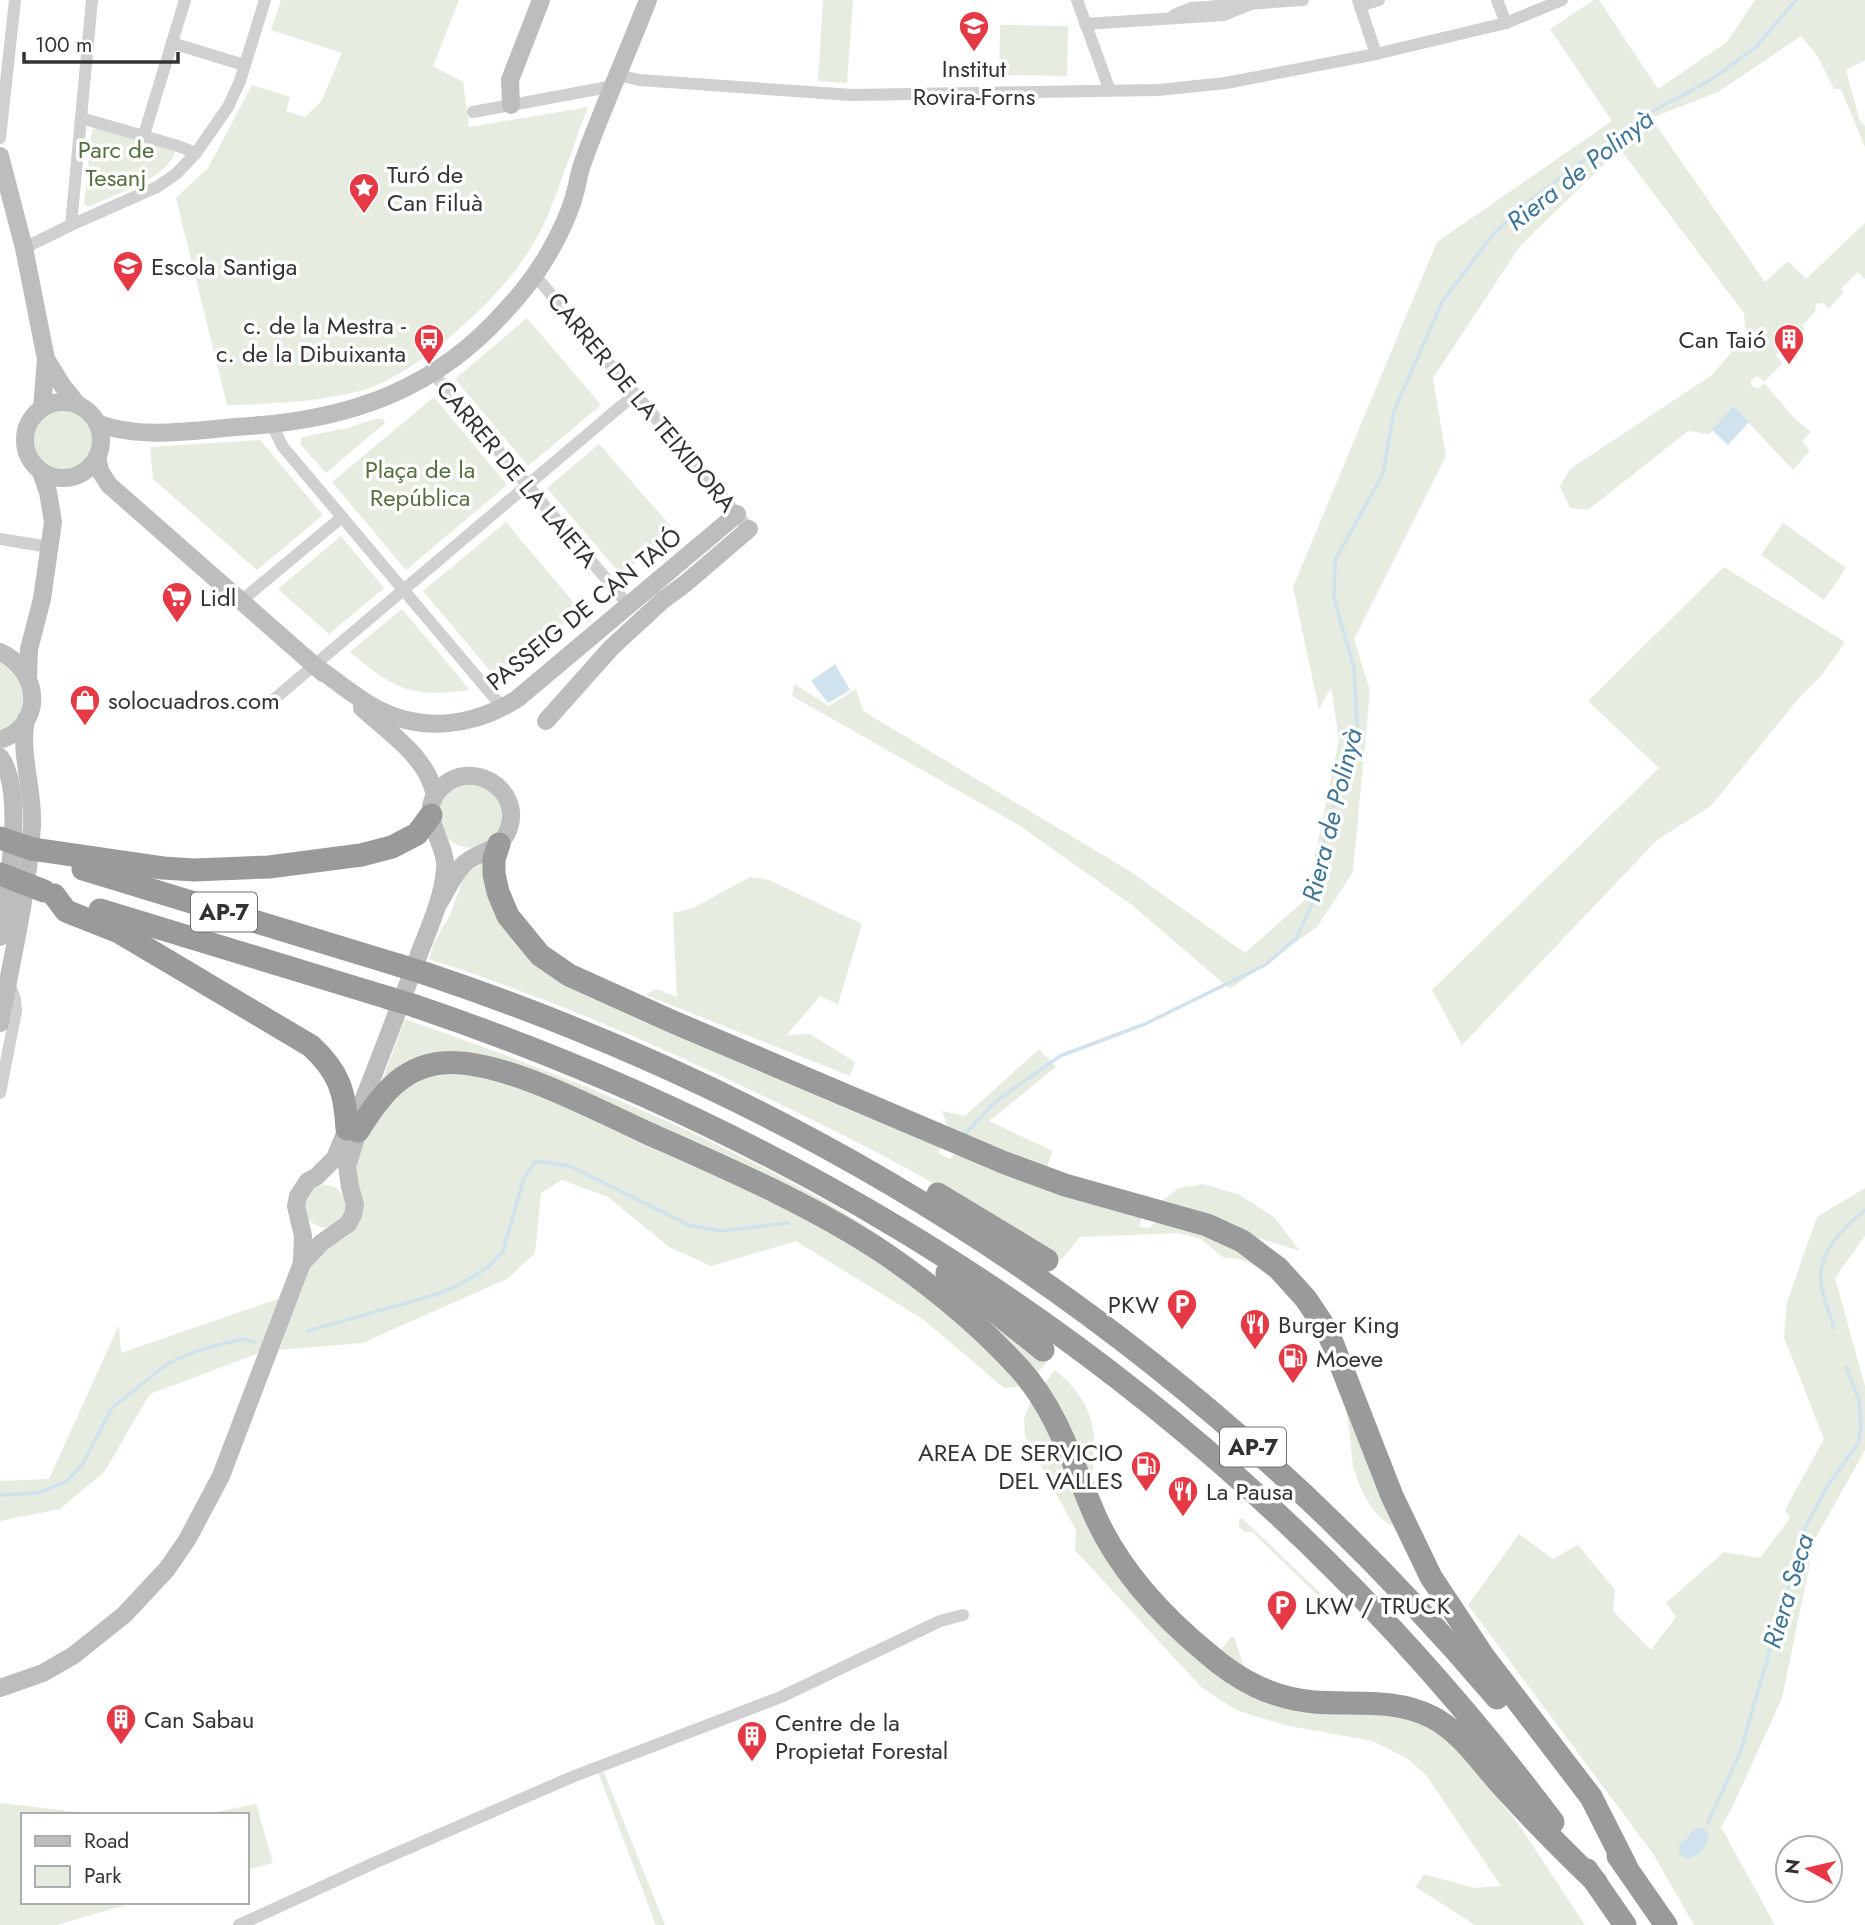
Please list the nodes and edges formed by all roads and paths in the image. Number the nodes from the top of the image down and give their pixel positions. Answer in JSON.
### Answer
{"nodes":[{"id":1,"x":15,"y":0,"type":"edge"},
{"id":2,"x":92,"y":0,"type":"edge"},
{"id":3,"x":186,"y":0,"type":"edge"},
{"id":4,"x":265,"y":0,"type":"edge"},
{"id":5,"x":541,"y":0,"type":"edge"},
{"id":6,"x":648,"y":0,"type":"edge"},
{"id":7,"x":1077,"y":0,"type":"edge"},
{"id":8,"x":1303,"y":0,"type":"edge"},
{"id":9,"x":1379,"y":0,"type":"edge"},
{"id":10,"x":1497,"y":0,"type":"edge"},
{"id":11,"x":1562,"y":0,"type":"edge"},
{"id":12,"x":1359,"y":3,"type":"edge"},
{"id":13,"x":1549,"y":3,"type":"edge"},
{"id":14,"x":1506,"y":23,"type":"junction"},
{"id":15,"x":1085,"y":24,"type":"junction"},
{"id":16,"x":172,"y":43,"type":"junction"},
{"id":17,"x":1376,"y":54,"type":"junction"},
{"id":18,"x":244,"y":65,"type":"junction"},
{"id":19,"x":3,"y":79,"type":"edge"},
{"id":20,"x":616,"y":80,"type":"junction"},
{"id":21,"x":1110,"y":91,"type":"junction"},
{"id":22,"x":511,"y":104,"type":"junction"},
{"id":23,"x":472,"y":112,"type":"dead end"},
{"id":24,"x":81,"y":118,"type":"junction"},
{"id":25,"x":144,"y":135,"type":"junction"},
{"id":26,"x":0,"y":138,"type":"edge"},
{"id":27,"x":196,"y":153,"type":"junction"},
{"id":28,"x":0,"y":156,"type":"edge"},
{"id":29,"x":71,"y":225,"type":"junction"},
{"id":30,"x":24,"y":248,"type":"junction"},
{"id":31,"x":535,"y":275,"type":"junction"},
{"id":32,"x":46,"y":359,"type":"junction"},
{"id":33,"x":433,"y":373,"type":"junction"},
{"id":34,"x":634,"y":395,"type":"junction"},
{"id":35,"x":78,"y":404,"type":"junction"},
{"id":36,"x":42,"y":408,"type":"junction"},
{"id":37,"x":97,"y":423,"type":"junction"},
{"id":38,"x":272,"y":425,"type":"junction"},
{"id":39,"x":137,"y":433,"type":"junction"},
{"id":40,"x":98,"y":453,"type":"junction"},
{"id":41,"x":41,"y":472,"type":"junction"},
{"id":42,"x":75,"y":476,"type":"junction"},
{"id":43,"x":110,"y":485,"type":"junction"},
{"id":44,"x":527,"y":486,"type":"junction"},
{"id":45,"x":342,"y":517,"type":"junction"},
{"id":46,"x":732,"y":519,"type":"junction"},
{"id":47,"x":52,"y":522,"type":"junction"},
{"id":48,"x":749,"y":529,"type":"joint"},
{"id":49,"x":0,"y":539,"type":"edge"},
{"id":50,"x":49,"y":547,"type":"junction"},
{"id":51,"x":404,"y":590,"type":"junction"},
{"id":52,"x":241,"y":601,"type":"junction"},
{"id":53,"x":629,"y":606,"type":"junction"},
{"id":54,"x":37,"y":622,"type":"junction"},
{"id":55,"x":0,"y":652,"type":"edge"},
{"id":56,"x":314,"y":665,"type":"junction"},
{"id":57,"x":28,"y":677,"type":"junction"},
{"id":58,"x":266,"y":706,"type":"dead end"},
{"id":59,"x":503,"y":708,"type":"junction"},
{"id":60,"x":26,"y":719,"type":"junction"},
{"id":61,"x":0,"y":740,"type":"edge"},
{"id":62,"x":0,"y":757,"type":"edge"},
{"id":63,"x":419,"y":761,"type":"junction"},
{"id":64,"x":462,"y":776,"type":"junction"},
{"id":65,"x":433,"y":806,"type":"junction"},
{"id":66,"x":0,"y":838,"type":"edge"},
{"id":67,"x":439,"y":841,"type":"junction"},
{"id":68,"x":499,"y":844,"type":"junction"},
{"id":69,"x":44,"y":853,"type":"junction"},
{"id":70,"x":475,"y":856,"type":"junction"},
{"id":71,"x":0,"y":874,"type":"edge"},
{"id":72,"x":49,"y":893,"type":"junction"},
{"id":73,"x":439,"y":903,"type":"junction"},
{"id":74,"x":0,"y":937,"type":"edge"},
{"id":75,"x":8,"y":979,"type":"junction"},
{"id":76,"x":0,"y":1023,"type":"edge"},
{"id":77,"x":0,"y":1093,"type":"edge"},
{"id":78,"x":791,"y":1128,"type":"junction"},
{"id":79,"x":353,"y":1130,"type":"junction"},
{"id":80,"x":316,"y":1177,"type":"junction"},
{"id":81,"x":350,"y":1187,"type":"junction"},
{"id":82,"x":874,"y":1213,"type":"junction"},
{"id":83,"x":298,"y":1216,"type":"junction"},
{"id":84,"x":341,"y":1230,"type":"junction"},
{"id":85,"x":1047,"y":1260,"type":"dead end"},
{"id":86,"x":302,"y":1263,"type":"junction"},
{"id":87,"x":1043,"y":1350,"type":"dead end"},
{"id":88,"x":963,"y":1615,"type":"dead end"},
{"id":89,"x":1,"y":1689,"type":"edge"},
{"id":90,"x":1437,"y":1709,"type":"dead end"},
{"id":91,"x":1538,"y":1825,"type":"junction"},
{"id":92,"x":1626,"y":1866,"type":"junction"},
{"id":93,"x":1596,"y":1882,"type":"junction"},
{"id":94,"x":239,"y":1925,"type":"edge"},
{"id":95,"x":1625,"y":1925,"type":"edge"},
{"id":96,"x":1666,"y":1925,"type":"edge"}],
"edges":[{"from":1,"to":19,"type":"street"},
{"from":2,"to":24,"type":"street"},
{"from":3,"to":16,"type":"street"},
{"from":4,"to":18,"type":"street"},
{"from":5,"to":22,"type":"main road"},
{"from":6,"to":20,"type":"main road"},
{"from":7,"to":15,"type":"street"},
{"from":8,"to":15,"type":"street"},
{"from":9,"to":12,"type":"street"},
{"from":10,"to":14,"type":"street"},
{"from":11,"to":13,"type":"street"},
{"from":12,"to":17,"type":"street"},
{"from":13,"to":14,"type":"street"},
{"from":14,"to":17,"type":"street"},
{"from":15,"to":21,"type":"street"},
{"from":16,"to":18,"type":"street"},
{"from":16,"to":25,"type":"street"},
{"from":17,"to":21,"type":"street"},
{"from":18,"to":27,"type":"street"},
{"from":19,"to":26,"type":"street"},
{"from":20,"to":21,"type":"street"},
{"from":20,"to":22,"type":"street"},
{"from":20,"to":31,"type":"main road"},
{"from":22,"to":23,"type":"street"},
{"from":24,"to":25,"type":"street"},
{"from":24,"to":29,"type":"street"},
{"from":25,"to":27,"type":"street"},
{"from":27,"to":29,"type":"street"},
{"from":28,"to":30,"type":"main road"},
{"from":29,"to":30,"type":"street"},
{"from":30,"to":32,"type":"main road"},
{"from":31,"to":33,"type":"main road"},
{"from":31,"to":34,"type":"street","name":"CARRER DE LA TEIXIDORA"},
{"from":32,"to":35,"type":"main road"},
{"from":32,"to":36,"type":"main road"},
{"from":33,"to":38,"type":"main road"},
{"from":33,"to":44,"type":"street","name":"CARRER DE LA LAIETA"},
{"from":34,"to":44,"type":"street"},
{"from":34,"to":46,"type":"street","name":"CARRER DE LA TEIXIDORA"},
{"from":35,"to":36,"type":"main road"},
{"from":35,"to":37,"type":"main road"},
{"from":36,"to":41,"type":"main road"},
{"from":37,"to":39,"type":"main road"},
{"from":37,"to":40,"type":"main road"},
{"from":38,"to":39,"type":"main road"},
{"from":38,"to":45,"type":"street"},
{"from":39,"to":40,"type":"main road"},
{"from":40,"to":42,"type":"main road"},
{"from":40,"to":43,"type":"main road"},
{"from":41,"to":42,"type":"main road"},
{"from":41,"to":47,"type":"main road"},
{"from":42,"to":43,"type":"main road"},
{"from":42,"to":47,"type":"main road"},
{"from":43,"to":52,"type":"main road"},
{"from":44,"to":51,"type":"street"},
{"from":44,"to":53,"type":"street","name":"CARRER DE LA LAIETA"},
{"from":45,"to":51,"type":"street"},
{"from":45,"to":52,"type":"street"},
{"from":46,"to":48,"type":"street","name":"CARRER DE LA TEIXIDORA"},
{"from":46,"to":48,"type":"main road","name":"PASSEIG DE CAN TAIÓ"},
{"from":46,"to":53,"type":"main road","name":"PASSEIG DE CAN TAIÓ"},
{"from":47,"to":50,"type":"main road"},
{"from":49,"to":50,"type":"street"},
{"from":50,"to":54,"type":"main road"},
{"from":51,"to":56,"type":"street"},
{"from":51,"to":59,"type":"street"},
{"from":52,"to":56,"type":"main road"},
{"from":53,"to":59,"type":"main road","name":"PASSEIG DE CAN TAIÓ"},
{"from":54,"to":55,"type":"main road"},
{"from":54,"to":57,"type":"main road"},
{"from":55,"to":57,"type":"main road"},
{"from":56,"to":58,"type":"street"},
{"from":56,"to":59,"type":"main road","name":"PASSEIG DE CAN TAIÓ"},
{"from":56,"to":63,"type":"main road"},
{"from":57,"to":60,"type":"main road"},
{"from":60,"to":61,"type":"main road"},
{"from":60,"to":75,"type":"main road"},
{"from":62,"to":74,"type":"main road"},
{"from":63,"to":64,"type":"main road"},
{"from":63,"to":65,"type":"main road"},
{"from":64,"to":65,"type":"main road"},
{"from":64,"to":68,"type":"main road"},
{"from":65,"to":67,"type":"main road"},
{"from":65,"to":69,"type":"highway"},
{"from":66,"to":69,"type":"highway","number":"AP-7","bridge":true},
{"from":67,"to":70,"type":"main road"},
{"from":67,"to":73,"type":"main road"},
{"from":68,"to":70,"type":"main road"},
{"from":68,"to":92,"type":"highway"},
{"from":69,"to":78,"type":"highway","number":"AP-7","bridge":true},
{"from":70,"to":73,"type":"main road"},
{"from":71,"to":72,"type":"highway","number":"AP-7","bridge":true},
{"from":72,"to":79,"type":"highway"},
{"from":72,"to":82,"type":"highway","number":"AP-7","bridge":true},
{"from":73,"to":79,"type":"main road"},
{"from":75,"to":76,"type":"main road"},
{"from":75,"to":77,"type":"street"},
{"from":78,"to":85,"type":"highway"},
{"from":78,"to":92,"type":"highway","number":"AP-7"},
{"from":79,"to":80,"type":"main road"},
{"from":79,"to":81,"type":"main road"},
{"from":79,"to":91,"type":"highway"},
{"from":80,"to":81,"type":"main road"},
{"from":80,"to":83,"type":"main road"},
{"from":81,"to":84,"type":"main road"},
{"from":82,"to":87,"type":"highway"},
{"from":82,"to":93,"type":"highway","number":"AP-7"},
{"from":83,"to":84,"type":"main road"},
{"from":83,"to":86,"type":"main road"},
{"from":84,"to":86,"type":"main road"},
{"from":86,"to":89,"type":"main road"},
{"from":88,"to":94,"type":"street"},
{"from":90,"to":91,"type":"highway"},
{"from":91,"to":93,"type":"highway"},
{"from":92,"to":96,"type":"highway","number":"AP-7"},
{"from":93,"to":95,"type":"highway","number":"AP-7"}]}
